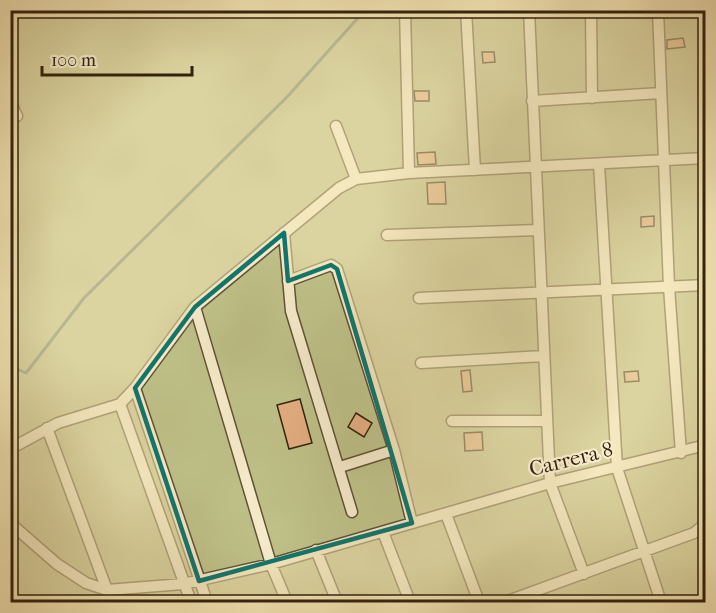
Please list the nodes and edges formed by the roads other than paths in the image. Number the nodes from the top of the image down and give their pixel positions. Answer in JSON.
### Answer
{"nodes":[{"id":1,"x":405,"y":10,"type":"edge"},
{"id":2,"x":466,"y":10,"type":"edge"},
{"id":3,"x":529,"y":10,"type":"edge"},
{"id":4,"x":591,"y":10,"type":"edge"},
{"id":5,"x":658,"y":10,"type":"edge"},
{"id":6,"x":661,"y":93,"type":"junction"},
{"id":7,"x":592,"y":98,"type":"junction"},
{"id":8,"x":10,"y":101,"type":"edge"},
{"id":9,"x":532,"y":101,"type":"junction"},
{"id":10,"x":17,"y":116,"type":"dead end"},
{"id":11,"x":336,"y":126,"type":"dead end"},
{"id":12,"x":705,"y":158,"type":"edge"},
{"id":13,"x":664,"y":160,"type":"junction"},
{"id":14,"x":599,"y":164,"type":"junction"},
{"id":15,"x":536,"y":167,"type":"junction"},
{"id":16,"x":475,"y":170,"type":"junction"},
{"id":17,"x":409,"y":173,"type":"junction"},
{"id":18,"x":356,"y":179,"type":"junction"},
{"id":19,"x":538,"y":230,"type":"junction"},
{"id":20,"x":284,"y":233,"type":"junction"},
{"id":21,"x":387,"y":235,"type":"dead end"},
{"id":22,"x":288,"y":280,"type":"junction"},
{"id":23,"x":705,"y":285,"type":"edge"},
{"id":24,"x":669,"y":287,"type":"junction"},
{"id":25,"x":607,"y":289,"type":"junction"},
{"id":26,"x":541,"y":292,"type":"junction"},
{"id":27,"x":419,"y":298,"type":"dead end"},
{"id":28,"x":195,"y":308,"type":"junction"},
{"id":29,"x":544,"y":356,"type":"junction"},
{"id":30,"x":421,"y":363,"type":"dead end"},
{"id":31,"x":135,"y":388,"type":"junction"},
{"id":32,"x":120,"y":404,"type":"junction"},
{"id":33,"x":452,"y":421,"type":"dead end"},
{"id":34,"x":547,"y":421,"type":"junction"},
{"id":35,"x":47,"y":428,"type":"junction"},
{"id":36,"x":705,"y":445,"type":"edge"},
{"id":37,"x":10,"y":449,"type":"edge"},
{"id":38,"x":394,"y":450,"type":"junction"},
{"id":39,"x":681,"y":453,"type":"junction"},
{"id":40,"x":340,"y":467,"type":"junction"},
{"id":41,"x":617,"y":468,"type":"junction"},
{"id":42,"x":550,"y":483,"type":"junction"},
{"id":43,"x":352,"y":512,"type":"dead end"},
{"id":44,"x":446,"y":514,"type":"junction"},
{"id":45,"x":10,"y":523,"type":"edge"},
{"id":46,"x":412,"y":523,"type":"junction"},
{"id":47,"x":705,"y":523,"type":"edge"},
{"id":48,"x":383,"y":532,"type":"junction"},
{"id":49,"x":316,"y":550,"type":"junction"},
{"id":50,"x":643,"y":553,"type":"junction"},
{"id":51,"x":271,"y":564,"type":"junction"},
{"id":52,"x":584,"y":574,"type":"junction"},
{"id":53,"x":199,"y":581,"type":"junction"},
{"id":54,"x":183,"y":584,"type":"junction"},
{"id":55,"x":107,"y":590,"type":"junction"},
{"id":56,"x":191,"y":603,"type":"edge"},
{"id":57,"x":207,"y":603,"type":"edge"},
{"id":58,"x":287,"y":603,"type":"edge"},
{"id":59,"x":337,"y":603,"type":"edge"},
{"id":60,"x":410,"y":603,"type":"edge"},
{"id":61,"x":479,"y":603,"type":"edge"},
{"id":62,"x":505,"y":603,"type":"edge"},
{"id":63,"x":662,"y":603,"type":"edge"}],
"edges":[{"from":1,"to":17,"type":"street"},
{"from":2,"to":16,"type":"street"},
{"from":3,"to":9,"type":"street"},
{"from":4,"to":7,"type":"street"},
{"from":5,"to":6,"type":"street"},
{"from":6,"to":7,"type":"street"},
{"from":6,"to":13,"type":"street"},
{"from":7,"to":9,"type":"street"},
{"from":8,"to":10,"type":"street"},
{"from":9,"to":15,"type":"street"},
{"from":11,"to":18,"type":"street"},
{"from":12,"to":13,"type":"street"},
{"from":13,"to":14,"type":"street"},
{"from":13,"to":24,"type":"street"},
{"from":14,"to":15,"type":"street"},
{"from":14,"to":25,"type":"street"},
{"from":15,"to":16,"type":"street"},
{"from":15,"to":19,"type":"street"},
{"from":16,"to":17,"type":"street"},
{"from":17,"to":18,"type":"street"},
{"from":18,"to":20,"type":"street"},
{"from":19,"to":21,"type":"street"},
{"from":19,"to":26,"type":"street"},
{"from":20,"to":22,"type":"street"},
{"from":20,"to":28,"type":"street"},
{"from":22,"to":38,"type":"street"},
{"from":22,"to":40,"type":"street"},
{"from":23,"to":24,"type":"street"},
{"from":24,"to":25,"type":"street"},
{"from":24,"to":39,"type":"street"},
{"from":25,"to":26,"type":"street"},
{"from":25,"to":41,"type":"street"},
{"from":26,"to":27,"type":"street"},
{"from":26,"to":29,"type":"street"},
{"from":28,"to":31,"type":"street"},
{"from":28,"to":51,"type":"street"},
{"from":29,"to":30,"type":"street"},
{"from":29,"to":34,"type":"street"},
{"from":31,"to":32,"type":"street"},
{"from":31,"to":53,"type":"street"},
{"from":32,"to":35,"type":"street"},
{"from":32,"to":54,"type":"street"},
{"from":33,"to":34,"type":"street"},
{"from":34,"to":42,"type":"street"},
{"from":35,"to":37,"type":"street"},
{"from":35,"to":55,"type":"street"},
{"from":36,"to":39,"type":"street","name":"Carrera 8"},
{"from":38,"to":40,"type":"street"},
{"from":38,"to":46,"type":"street"},
{"from":39,"to":41,"type":"street","name":"Carrera 8"},
{"from":40,"to":43,"type":"street"},
{"from":41,"to":42,"type":"street","name":"Carrera 8"},
{"from":41,"to":50,"type":"street"},
{"from":42,"to":44,"type":"street","name":"Carrera 8"},
{"from":42,"to":52,"type":"street"},
{"from":44,"to":46,"type":"street","name":"Carrera 8"},
{"from":44,"to":61,"type":"street"},
{"from":45,"to":55,"type":"street"},
{"from":46,"to":48,"type":"street","name":"Carrera 8"},
{"from":47,"to":50,"type":"street"},
{"from":48,"to":49,"type":"street","name":"Carrera 8"},
{"from":48,"to":60,"type":"street"},
{"from":49,"to":51,"type":"street","name":"Carrera 8"},
{"from":49,"to":59,"type":"street"},
{"from":50,"to":52,"type":"street"},
{"from":50,"to":63,"type":"street"},
{"from":51,"to":53,"type":"street","name":"Carrera 8"},
{"from":51,"to":58,"type":"street"},
{"from":52,"to":62,"type":"street"},
{"from":53,"to":54,"type":"street","name":"Carrera 8"},
{"from":53,"to":57,"type":"street"},
{"from":54,"to":55,"type":"street","name":"Carrera 8"},
{"from":54,"to":56,"type":"street"}]}
